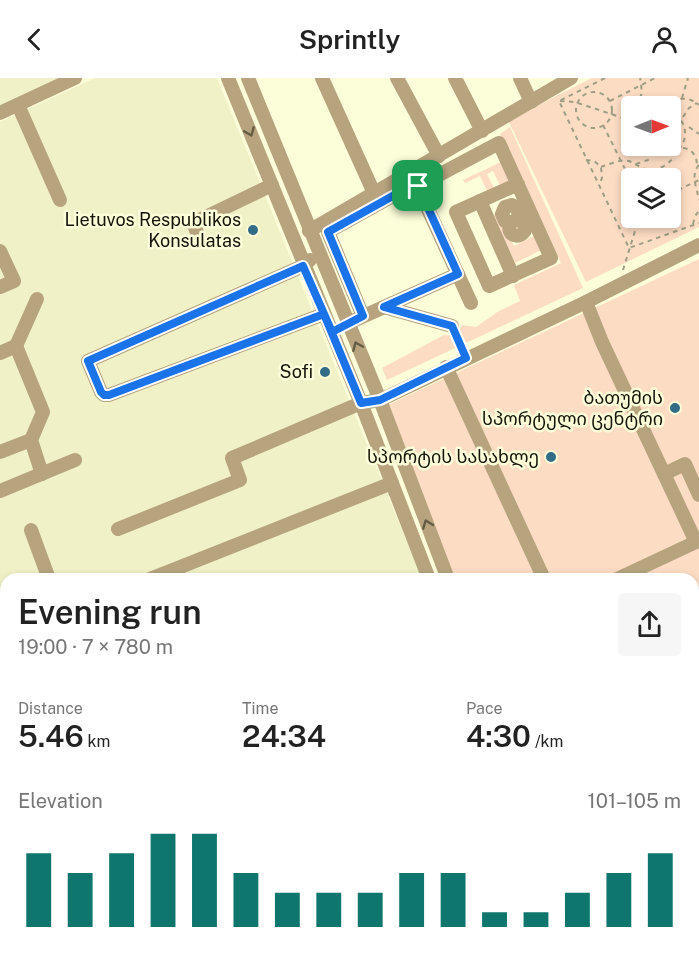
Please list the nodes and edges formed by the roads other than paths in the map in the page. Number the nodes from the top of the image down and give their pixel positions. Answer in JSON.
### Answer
{"nodes":[{"id":1,"x":75,"y":78,"type":"edge"},
{"id":2,"x":228,"y":78,"type":"edge"},
{"id":3,"x":248,"y":78,"type":"edge"},
{"id":4,"x":322,"y":78,"type":"edge"},
{"id":5,"x":397,"y":78,"type":"edge"},
{"id":6,"x":455,"y":78,"type":"edge"},
{"id":7,"x":520,"y":78,"type":"edge"},
{"id":8,"x":571,"y":78,"type":"edge"},
{"id":9,"x":537,"y":99,"type":"junction"},
{"id":10,"x":18,"y":105,"type":"junction"},
{"id":11,"x":1,"y":110,"type":"edge"},
{"id":12,"x":482,"y":131,"type":"junction"},
{"id":13,"x":439,"y":156,"type":"junction"},
{"id":14,"x":518,"y":184,"type":"junction"},
{"id":15,"x":272,"y":185,"type":"junction"},
{"id":16,"x":418,"y":186,"type":"junction"},
{"id":17,"x":502,"y":191,"type":"junction"},
{"id":18,"x":374,"y":193,"type":"junction"},
{"id":19,"x":60,"y":200,"type":"dead end"},
{"id":20,"x":480,"y":201,"type":"junction"},
{"id":21,"x":514,"y":221,"type":"dead end"},
{"id":22,"x":309,"y":231,"type":"junction"},
{"id":23,"x":199,"y":237,"type":"dead end"},
{"id":24,"x":699,"y":245,"type":"edge"},
{"id":25,"x":0,"y":252,"type":"edge"},
{"id":26,"x":318,"y":252,"type":"junction"},
{"id":27,"x":303,"y":266,"type":"junction"},
{"id":28,"x":458,"y":274,"type":"junction"},
{"id":29,"x":513,"y":276,"type":"junction"},
{"id":30,"x":0,"y":287,"type":"edge"},
{"id":31,"x":37,"y":299,"type":"dead end"},
{"id":32,"x":586,"y":302,"type":"junction"},
{"id":33,"x":471,"y":303,"type":"dead end"},
{"id":34,"x":384,"y":307,"type":"junction"},
{"id":35,"x":324,"y":314,"type":"junction"},
{"id":36,"x":363,"y":316,"type":"junction"},
{"id":37,"x":347,"y":324,"type":"junction"},
{"id":38,"x":452,"y":326,"type":"road end"},
{"id":39,"x":332,"y":332,"type":"junction"},
{"id":40,"x":16,"y":346,"type":"junction"},
{"id":41,"x":0,"y":353,"type":"edge"},
{"id":42,"x":446,"y":368,"type":"junction"},
{"id":43,"x":380,"y":400,"type":"junction"},
{"id":44,"x":361,"y":403,"type":"junction"},
{"id":45,"x":31,"y":440,"type":"junction"},
{"id":46,"x":0,"y":452,"type":"edge"},
{"id":47,"x":75,"y":460,"type":"dead end"},
{"id":48,"x":42,"y":474,"type":"junction"},
{"id":49,"x":664,"y":474,"type":"junction"},
{"id":50,"x":392,"y":483,"type":"junction"},
{"id":51,"x":0,"y":491,"type":"edge"},
{"id":52,"x":699,"y":495,"type":"edge"},
{"id":53,"x":118,"y":529,"type":"dead end"},
{"id":54,"x":31,"y":530,"type":"dead end"},
{"id":55,"x":698,"y":541,"type":"edge"},
{"id":56,"x":47,"y":573,"type":"edge"},
{"id":57,"x":165,"y":573,"type":"edge"},
{"id":58,"x":427,"y":573,"type":"edge"},
{"id":59,"x":446,"y":573,"type":"edge"},
{"id":60,"x":541,"y":573,"type":"edge"},
{"id":61,"x":630,"y":573,"type":"edge"}],
"edges":[{"from":1,"to":10,"type":"street"},
{"from":2,"to":15,"type":"street","one_way":true},
{"from":3,"to":22,"type":"street"},
{"from":4,"to":18,"type":"street"},
{"from":5,"to":13,"type":"street"},
{"from":6,"to":12,"type":"street"},
{"from":7,"to":9,"type":"street"},
{"from":8,"to":9,"type":"street"},
{"from":9,"to":12,"type":"street"},
{"from":10,"to":11,"type":"street"},
{"from":10,"to":19,"type":"street"},
{"from":12,"to":13,"type":"street"},
{"from":13,"to":18,"type":"street"},
{"from":14,"to":16,"type":"street"},
{"from":14,"to":17,"type":"street"},
{"from":14,"to":29,"type":"street"},
{"from":15,"to":23,"type":"street"},
{"from":15,"to":27,"type":"street"},
{"from":16,"to":28,"type":"street"},
{"from":16,"to":36,"type":"street"},
{"from":17,"to":20,"type":"street"},
{"from":17,"to":21,"type":"street"},
{"from":18,"to":22,"type":"street"},
{"from":20,"to":29,"type":"street"},
{"from":20,"to":29,"type":"street"},
{"from":22,"to":26,"type":"street"},
{"from":24,"to":32,"type":"street"},
{"from":25,"to":30,"type":"street"},
{"from":26,"to":27,"type":"street"},
{"from":26,"to":37,"type":"street"},
{"from":27,"to":35,"type":"street"},
{"from":27,"to":35,"type":"street"},
{"from":28,"to":33,"type":"street"},
{"from":28,"to":34,"type":"street"},
{"from":31,"to":40,"type":"street"},
{"from":32,"to":42,"type":"street"},
{"from":32,"to":49,"type":"street"},
{"from":34,"to":36,"type":"street"},
{"from":34,"to":38,"type":"street"},
{"from":35,"to":39,"type":"street"},
{"from":36,"to":37,"type":"street"},
{"from":37,"to":39,"type":"street"},
{"from":43,"to":37,"type":"street","one_way":true},
{"from":39,"to":44,"type":"street"},
{"from":40,"to":41,"type":"street"},
{"from":40,"to":45,"type":"street"},
{"from":42,"to":43,"type":"street"},
{"from":42,"to":60,"type":"street"},
{"from":43,"to":44,"type":"street"},
{"from":59,"to":43,"type":"street","one_way":true},
{"from":44,"to":50,"type":"street"},
{"from":44,"to":53,"type":"street"},
{"from":45,"to":46,"type":"street"},
{"from":45,"to":48,"type":"street"},
{"from":47,"to":48,"type":"street"},
{"from":48,"to":51,"type":"street"},
{"from":49,"to":52,"type":"street"},
{"from":49,"to":55,"type":"street"},
{"from":50,"to":57,"type":"street"},
{"from":50,"to":58,"type":"street"},
{"from":54,"to":56,"type":"street"},
{"from":55,"to":61,"type":"street"}]}
